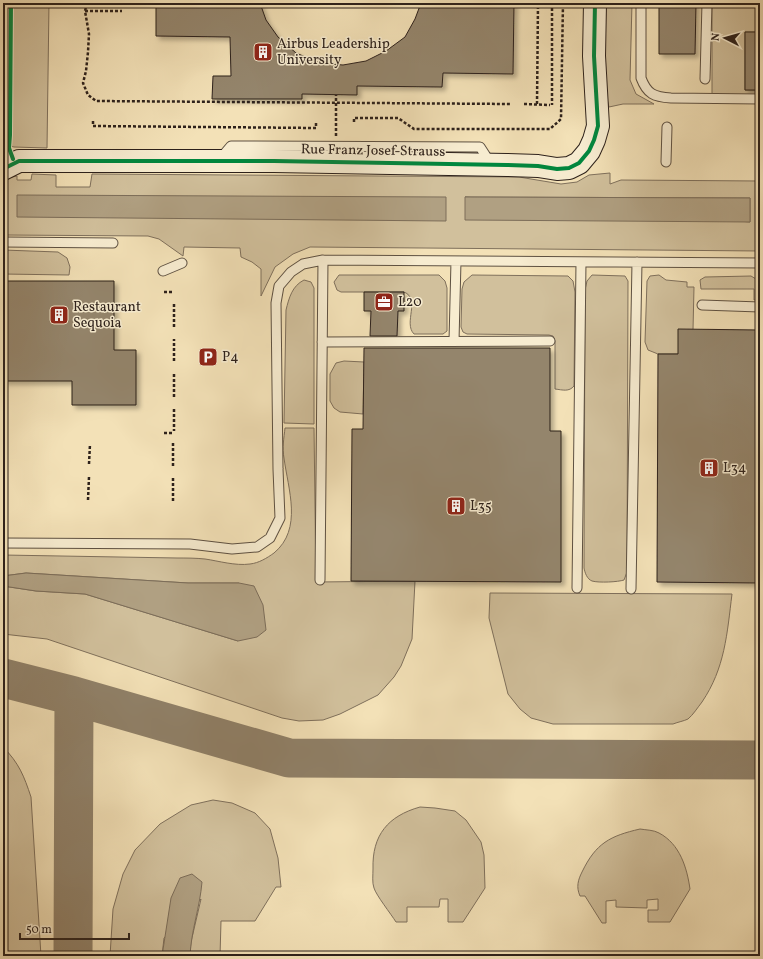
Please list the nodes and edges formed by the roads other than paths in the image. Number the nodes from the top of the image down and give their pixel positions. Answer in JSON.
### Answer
{"nodes":[{"id":1,"x":595,"y":3,"type":"edge"},
{"id":2,"x":641,"y":3,"type":"edge"},
{"id":3,"x":707,"y":3,"type":"edge"},
{"id":4,"x":705,"y":79,"type":"dead end"},
{"id":5,"x":760,"y":99,"type":"edge"},
{"id":6,"x":667,"y":127,"type":"dead end"},
{"id":7,"x":7,"y":161,"type":"edge"},
{"id":8,"x":218,"y":161,"type":"junction"},
{"id":9,"x":666,"y":162,"type":"dead end"},
{"id":10,"x":492,"y":164,"type":"junction"},
{"id":11,"x":3,"y":242,"type":"edge"},
{"id":12,"x":113,"y":244,"type":"dead end"},
{"id":13,"x":323,"y":260,"type":"junction"},
{"id":14,"x":456,"y":262,"type":"junction"},
{"id":15,"x":581,"y":262,"type":"junction"},
{"id":16,"x":637,"y":262,"type":"junction"},
{"id":17,"x":182,"y":263,"type":"dead end"},
{"id":18,"x":760,"y":263,"type":"edge"},
{"id":19,"x":164,"y":271,"type":"dead end"},
{"id":20,"x":702,"y":305,"type":"dead end"},
{"id":21,"x":760,"y":307,"type":"edge"},
{"id":22,"x":454,"y":341,"type":"junction"},
{"id":23,"x":550,"y":341,"type":"dead end"},
{"id":24,"x":322,"y":342,"type":"junction"},
{"id":25,"x":3,"y":543,"type":"edge"},
{"id":26,"x":320,"y":580,"type":"dead end"},
{"id":27,"x":577,"y":588,"type":"dead end"},
{"id":28,"x":631,"y":589,"type":"dead end"}],
"edges":[{"from":1,"to":10,"type":"street","name":"Rue Franz Josef Strauss"},
{"from":2,"to":5,"type":"lane"},
{"from":3,"to":4,"type":"lane"},
{"from":6,"to":9,"type":"lane"},
{"from":7,"to":8,"type":"street","name":"Rue Franz Josef Strauss"},
{"from":8,"to":10,"type":"street","name":"Rue Franz Josef Strauss"},
{"from":8,"to":10,"type":"lane"},
{"from":11,"to":12,"type":"lane"},
{"from":13,"to":14,"type":"lane"},
{"from":13,"to":24,"type":"lane"},
{"from":13,"to":25,"type":"lane"},
{"from":14,"to":15,"type":"lane"},
{"from":14,"to":22,"type":"lane"},
{"from":15,"to":16,"type":"lane"},
{"from":15,"to":27,"type":"lane"},
{"from":16,"to":18,"type":"lane"},
{"from":16,"to":28,"type":"lane"},
{"from":17,"to":19,"type":"lane"},
{"from":20,"to":21,"type":"lane"},
{"from":22,"to":23,"type":"lane"},
{"from":22,"to":24,"type":"lane"},
{"from":24,"to":26,"type":"lane"}]}
